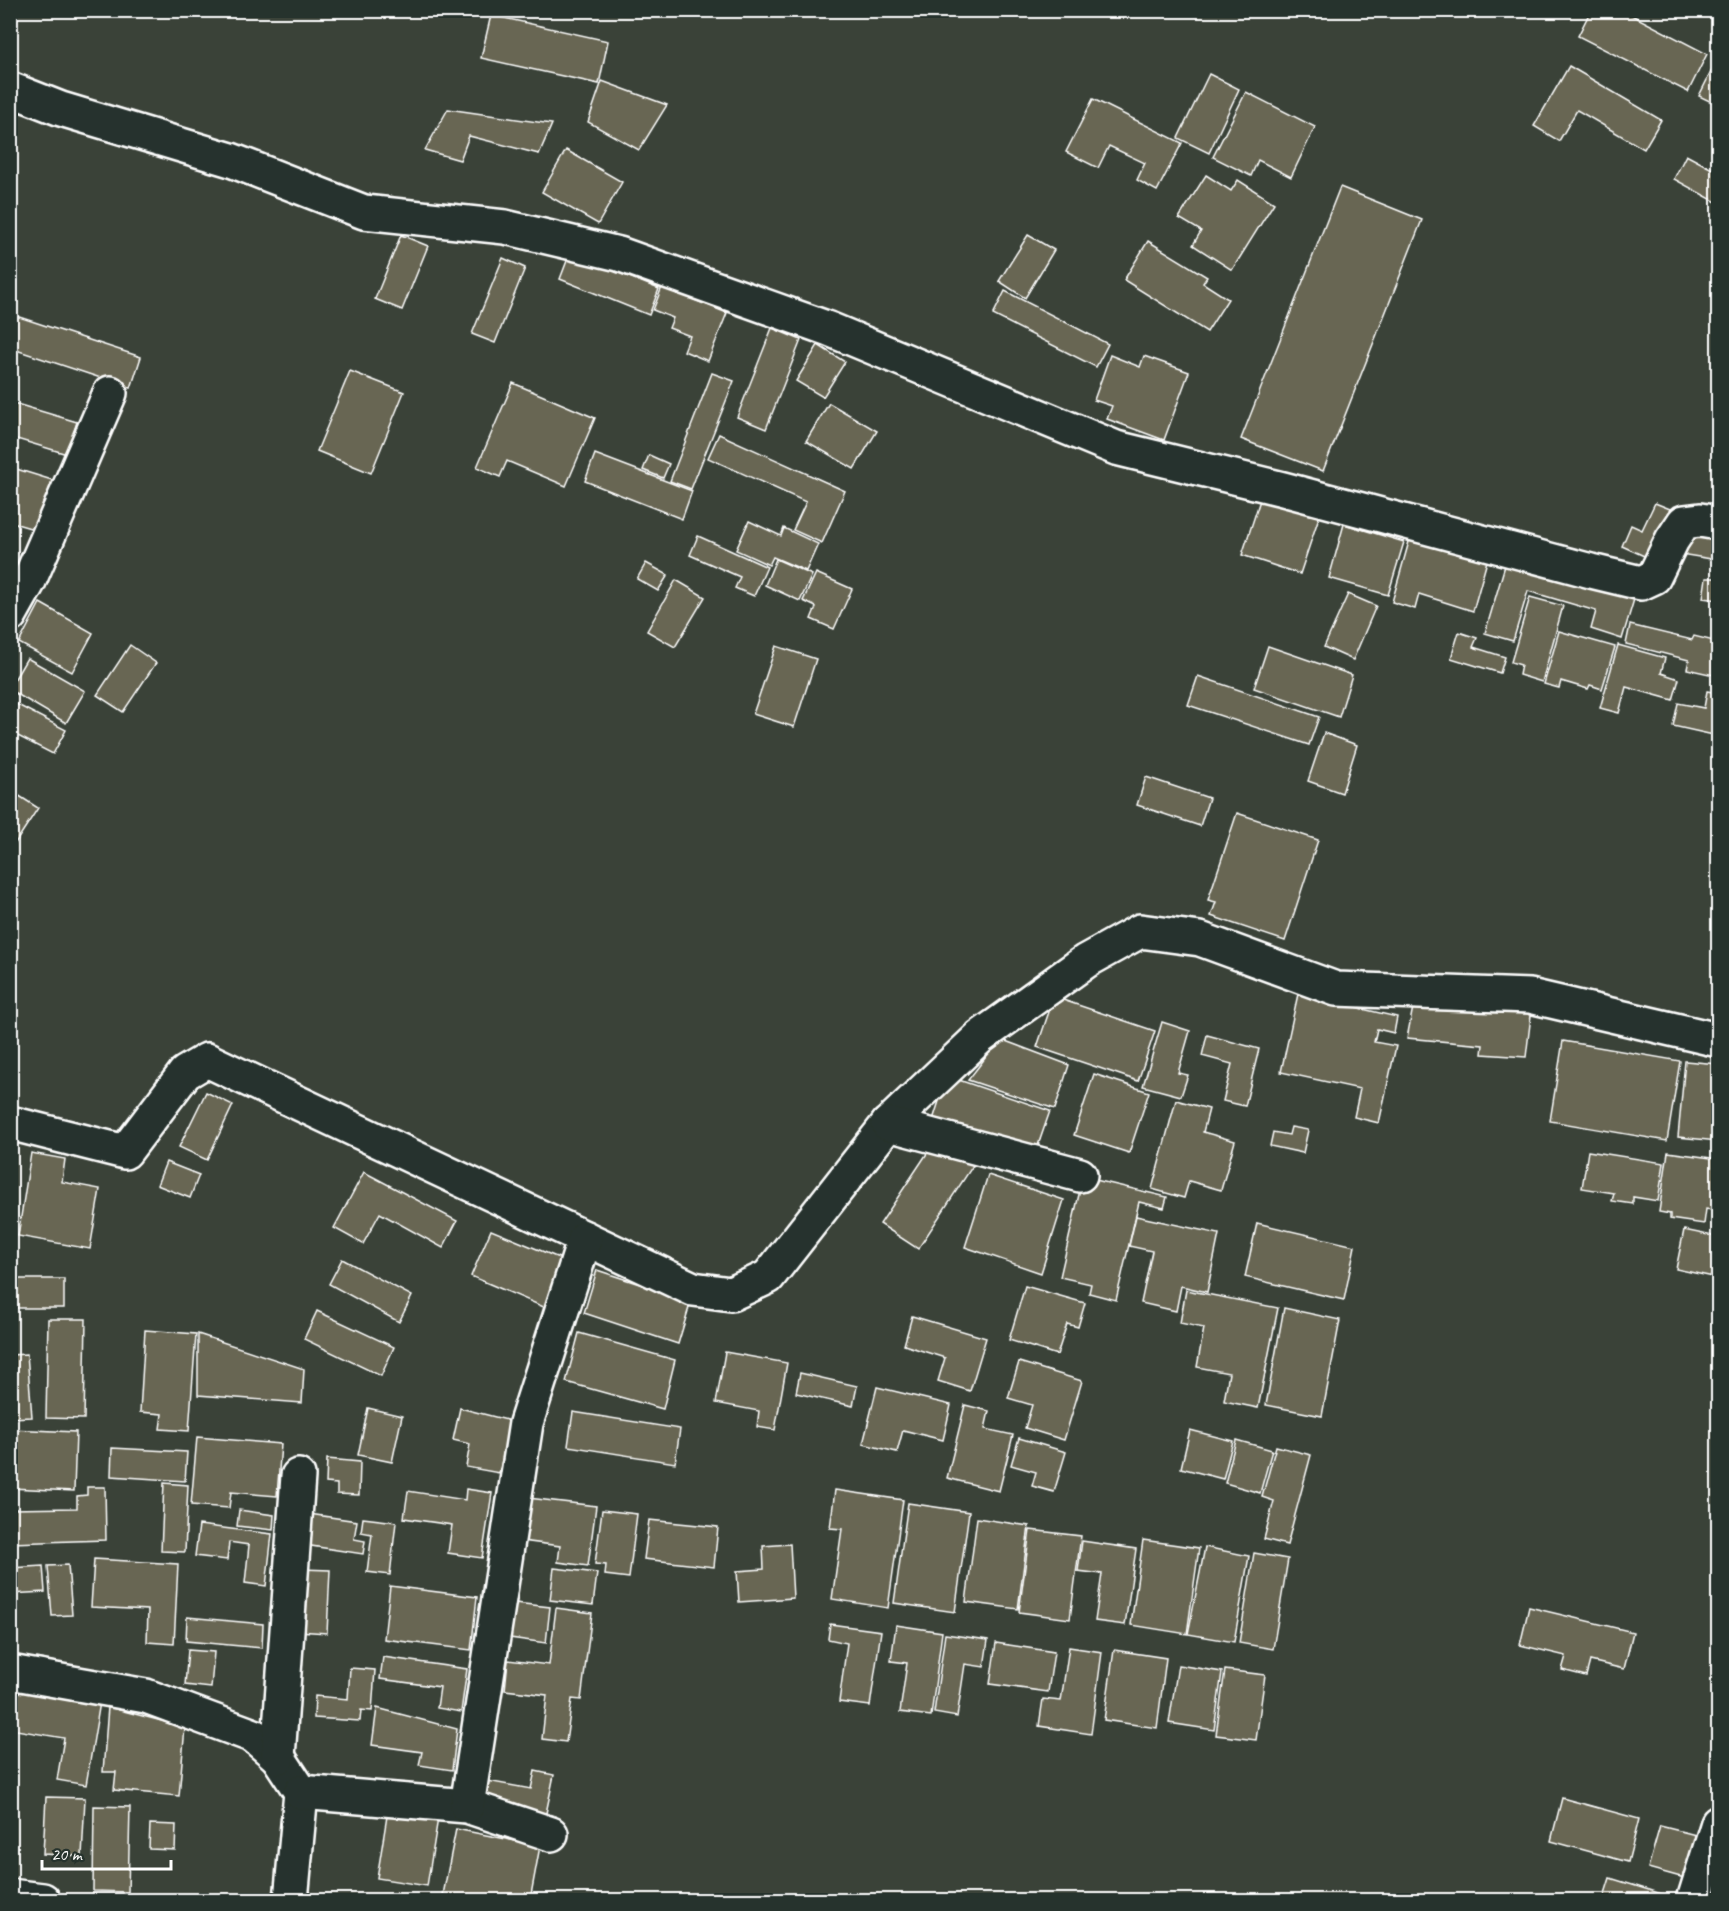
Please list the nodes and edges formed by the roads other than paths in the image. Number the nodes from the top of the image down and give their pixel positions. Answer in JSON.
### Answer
{"nodes":[{"id":1,"x":10,"y":89,"type":"edge"},
{"id":2,"x":110,"y":393,"type":"dead end"},
{"id":3,"x":1719,"y":523,"type":"edge"},
{"id":4,"x":10,"y":615,"type":"edge"},
{"id":5,"x":1719,"y":1040,"type":"edge"},
{"id":6,"x":10,"y":1123,"type":"edge"},
{"id":7,"x":888,"y":1124,"type":"junction"},
{"id":8,"x":1080,"y":1175,"type":"dead end"},
{"id":9,"x":585,"y":1238,"type":"junction"},
{"id":10,"x":298,"y":1476,"type":"dead end"},
{"id":11,"x":10,"y":1672,"type":"edge"},
{"id":12,"x":278,"y":1757,"type":"junction"},
{"id":13,"x":301,"y":1792,"type":"junction"},
{"id":14,"x":466,"y":1806,"type":"junction"},
{"id":15,"x":1719,"y":1823,"type":"edge"},
{"id":16,"x":551,"y":1833,"type":"dead end"},
{"id":17,"x":10,"y":1896,"type":"edge"},
{"id":18,"x":43,"y":1900,"type":"edge"},
{"id":19,"x":291,"y":1900,"type":"edge"},
{"id":20,"x":1694,"y":1900,"type":"edge"}],
"edges":[{"from":1,"to":3,"type":"street"},
{"from":2,"to":4,"type":"street"},
{"from":5,"to":7,"type":"street"},
{"from":6,"to":9,"type":"street"},
{"from":7,"to":8,"type":"street"},
{"from":7,"to":9,"type":"street"},
{"from":9,"to":14,"type":"street"},
{"from":10,"to":12,"type":"street"},
{"from":11,"to":12,"type":"street"},
{"from":12,"to":13,"type":"street"},
{"from":13,"to":14,"type":"street"},
{"from":13,"to":19,"type":"street"},
{"from":14,"to":16,"type":"street"},
{"from":15,"to":20,"type":"street"},
{"from":17,"to":18,"type":"street"}]}
